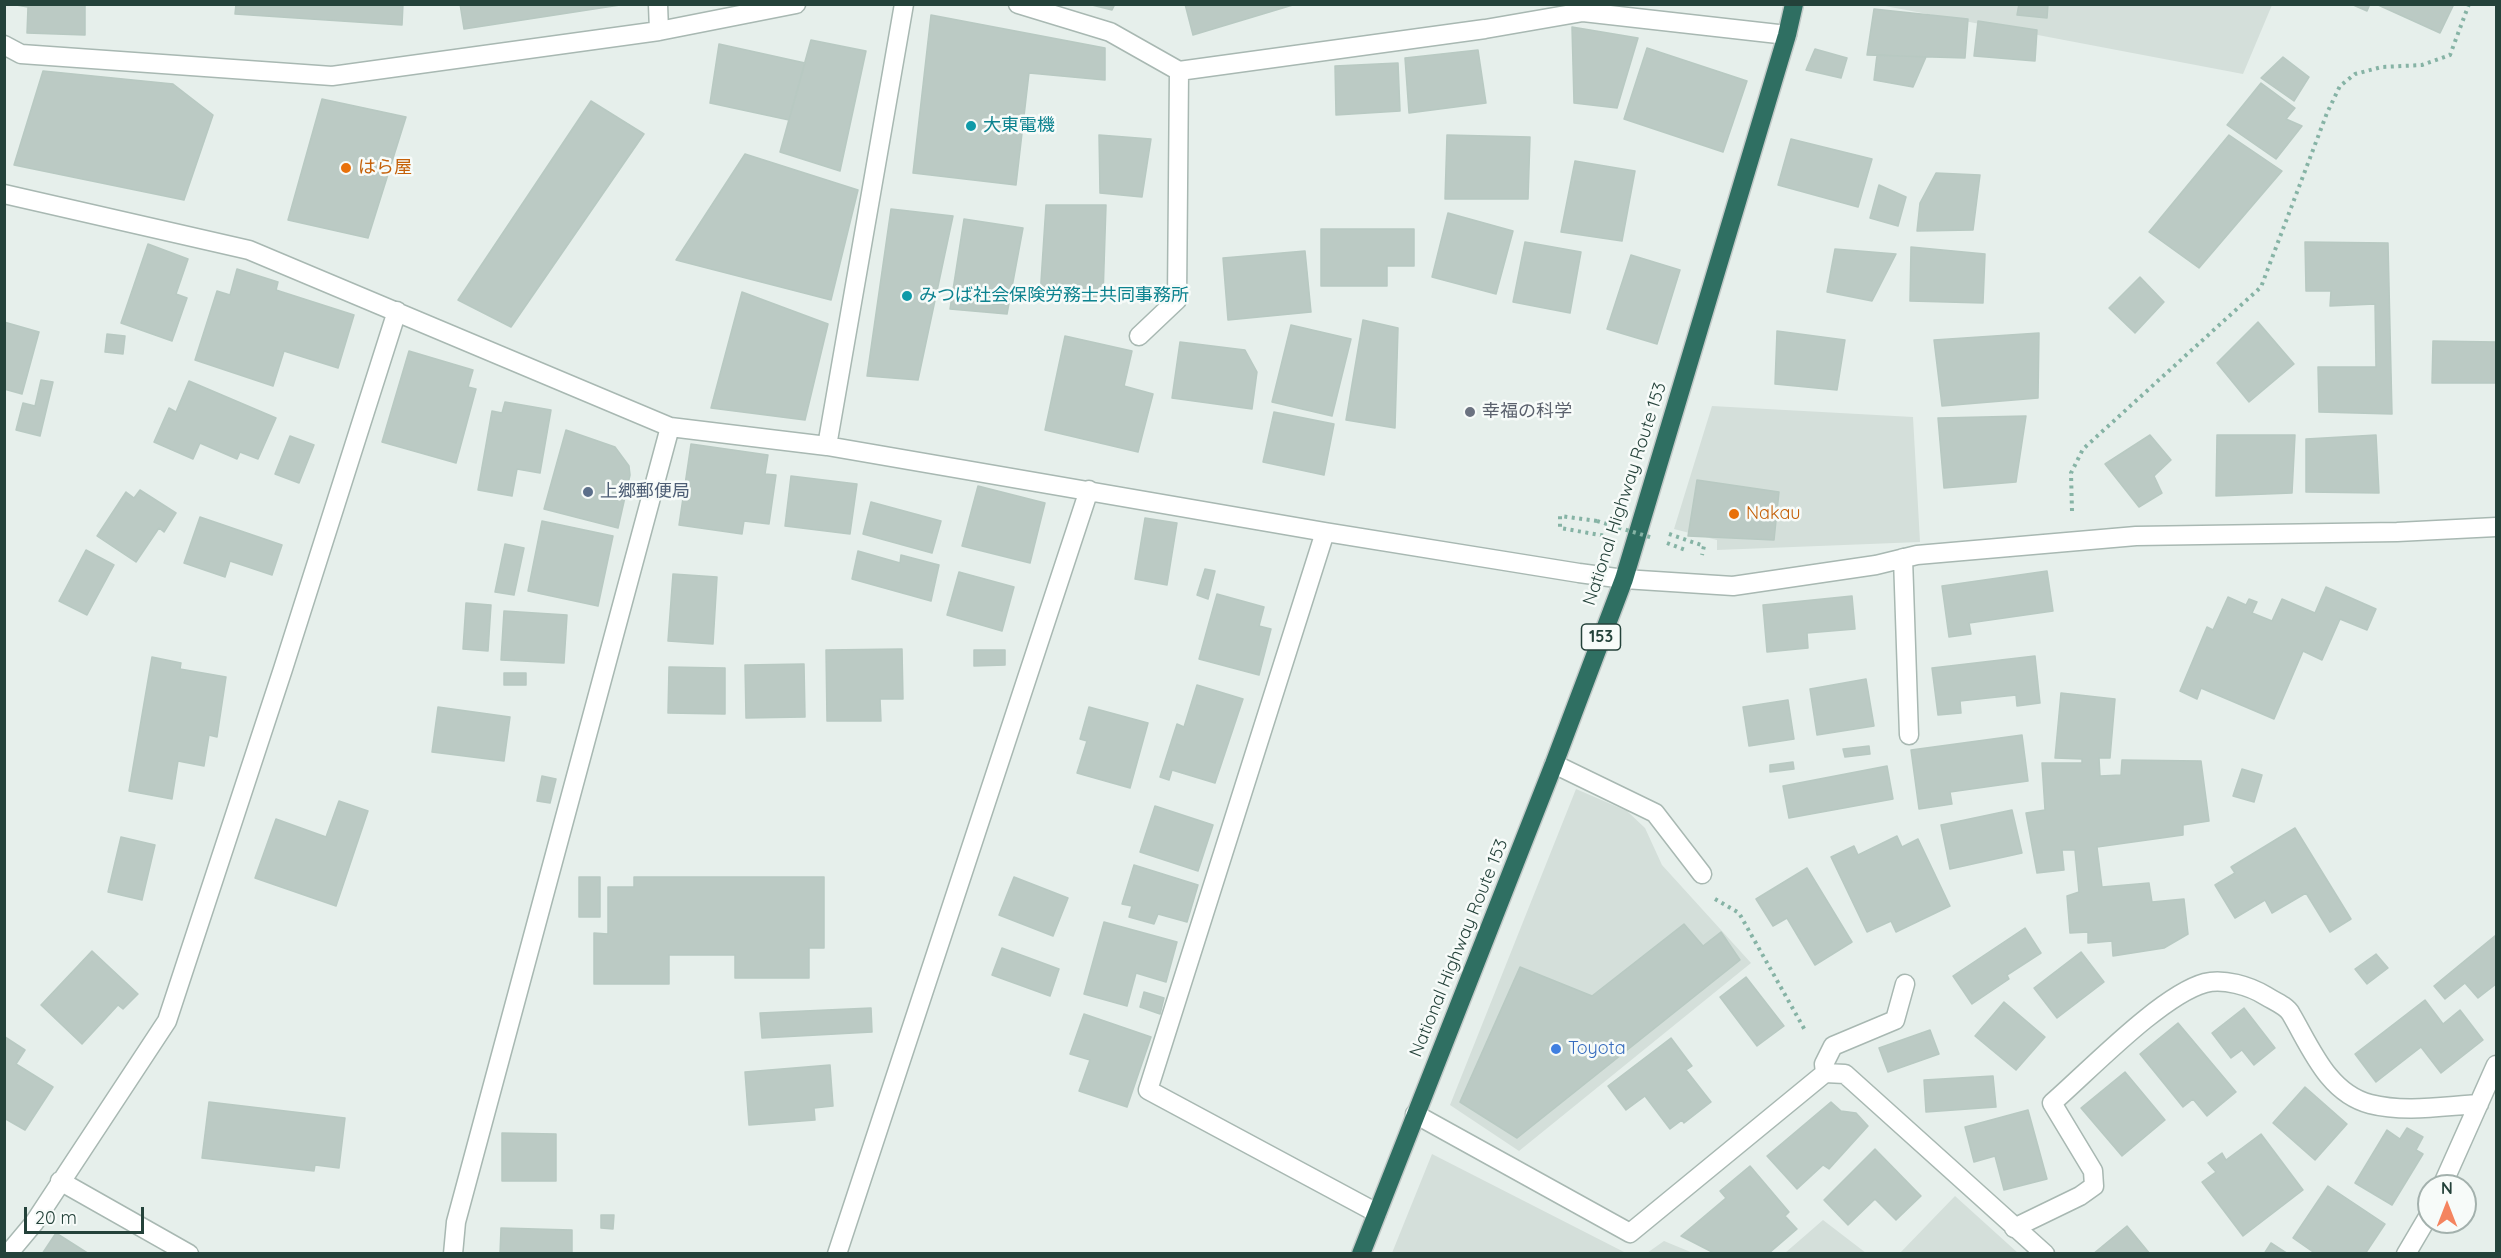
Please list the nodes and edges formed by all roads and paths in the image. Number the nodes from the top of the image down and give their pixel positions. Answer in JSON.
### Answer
{"nodes":[{"id":1,"x":658,"y":4,"type":"edge"},
{"id":2,"x":796,"y":4,"type":"edge"},
{"id":3,"x":904,"y":4,"type":"edge"},
{"id":4,"x":1018,"y":4,"type":"edge"},
{"id":5,"x":1794,"y":4,"type":"edge"},
{"id":6,"x":2469,"y":4,"type":"edge"},
{"id":7,"x":659,"y":31,"type":"junction"},
{"id":8,"x":1787,"y":35,"type":"junction"},
{"id":9,"x":4,"y":45,"type":"edge"},
{"id":10,"x":1179,"y":71,"type":"junction"},
{"id":11,"x":4,"y":194,"type":"edge"},
{"id":12,"x":397,"y":311,"type":"junction"},
{"id":13,"x":1139,"y":336,"type":"dead end"},
{"id":14,"x":670,"y":427,"type":"junction"},
{"id":15,"x":827,"y":446,"type":"junction"},
{"id":16,"x":1089,"y":490,"type":"junction"},
{"id":17,"x":2496,"y":527,"type":"edge"},
{"id":18,"x":1325,"y":532,"type":"junction"},
{"id":19,"x":1666,"y":532,"type":"dead end"},
{"id":20,"x":1606,"y":536,"type":"dead end"},
{"id":21,"x":2073,"y":541,"type":"junction"},
{"id":22,"x":1904,"y":558,"type":"junction"},
{"id":23,"x":1624,"y":579,"type":"junction"},
{"id":24,"x":1909,"y":735,"type":"dead end"},
{"id":25,"x":1554,"y":764,"type":"junction"},
{"id":26,"x":1702,"y":874,"type":"dead end"},
{"id":27,"x":1712,"y":897,"type":"dead end"},
{"id":28,"x":1905,"y":984,"type":"dead end"},
{"id":29,"x":2496,"y":1065,"type":"edge"},
{"id":30,"x":1825,"y":1068,"type":"junction"},
{"id":31,"x":2479,"y":1104,"type":"junction"},
{"id":32,"x":1415,"y":1114,"type":"junction"},
{"id":33,"x":2447,"y":1174,"type":"edge"},
{"id":34,"x":60,"y":1181,"type":"junction"},
{"id":35,"x":1377,"y":1213,"type":"junction"},
{"id":36,"x":2014,"y":1228,"type":"junction"},
{"id":37,"x":2418,"y":1234,"type":"edge"},
{"id":38,"x":8,"y":1254,"type":"edge"},
{"id":39,"x":189,"y":1254,"type":"edge"},
{"id":40,"x":453,"y":1254,"type":"edge"},
{"id":41,"x":837,"y":1254,"type":"edge"},
{"id":42,"x":1361,"y":1254,"type":"edge"},
{"id":43,"x":2045,"y":1254,"type":"edge"},
{"id":44,"x":2406,"y":1254,"type":"edge"}],
"edges":[{"from":1,"to":7,"type":"street"},
{"from":2,"to":7,"type":"street"},
{"from":3,"to":15,"type":"street"},
{"from":4,"to":10,"type":"street"},
{"from":5,"to":8,"type":"highway","name":"National Highway Route 153","number":"153"},
{"from":6,"to":21,"type":"path"},
{"from":7,"to":9,"type":"street"},
{"from":8,"to":10,"type":"street"},
{"from":8,"to":23,"type":"highway","name":"National Highway Route 153","number":"153"},
{"from":10,"to":13,"type":"street"},
{"from":11,"to":12,"type":"street"},
{"from":12,"to":14,"type":"street"},
{"from":12,"to":34,"type":"street"},
{"from":14,"to":15,"type":"street"},
{"from":14,"to":40,"type":"street"},
{"from":15,"to":16,"type":"street"},
{"from":16,"to":18,"type":"street"},
{"from":16,"to":41,"type":"street"},
{"from":17,"to":21,"type":"street"},
{"from":18,"to":23,"type":"street"},
{"from":18,"to":35,"type":"street"},
{"from":19,"to":20,"type":"path","bridge":true},
{"from":21,"to":22,"type":"street"},
{"from":22,"to":23,"type":"street"},
{"from":22,"to":24,"type":"street"},
{"from":23,"to":25,"type":"highway","name":"National Highway Route 153","number":"153"},
{"from":25,"to":26,"type":"street"},
{"from":25,"to":32,"type":"highway","name":"National Highway Route 153","number":"153"},
{"from":27,"to":30,"type":"path"},
{"from":28,"to":30,"type":"street"},
{"from":29,"to":31,"type":"street"},
{"from":30,"to":32,"type":"street"},
{"from":30,"to":36,"type":"street"},
{"from":31,"to":33,"type":"street"},
{"from":31,"to":36,"type":"street"},
{"from":32,"to":35,"type":"highway","name":"National Highway Route 153","number":"153"},
{"from":34,"to":38,"type":"street"},
{"from":34,"to":39,"type":"street"},
{"from":35,"to":42,"type":"highway","name":"National Highway Route 153","number":"153"},
{"from":36,"to":43,"type":"street"},
{"from":37,"to":44,"type":"street"}]}
